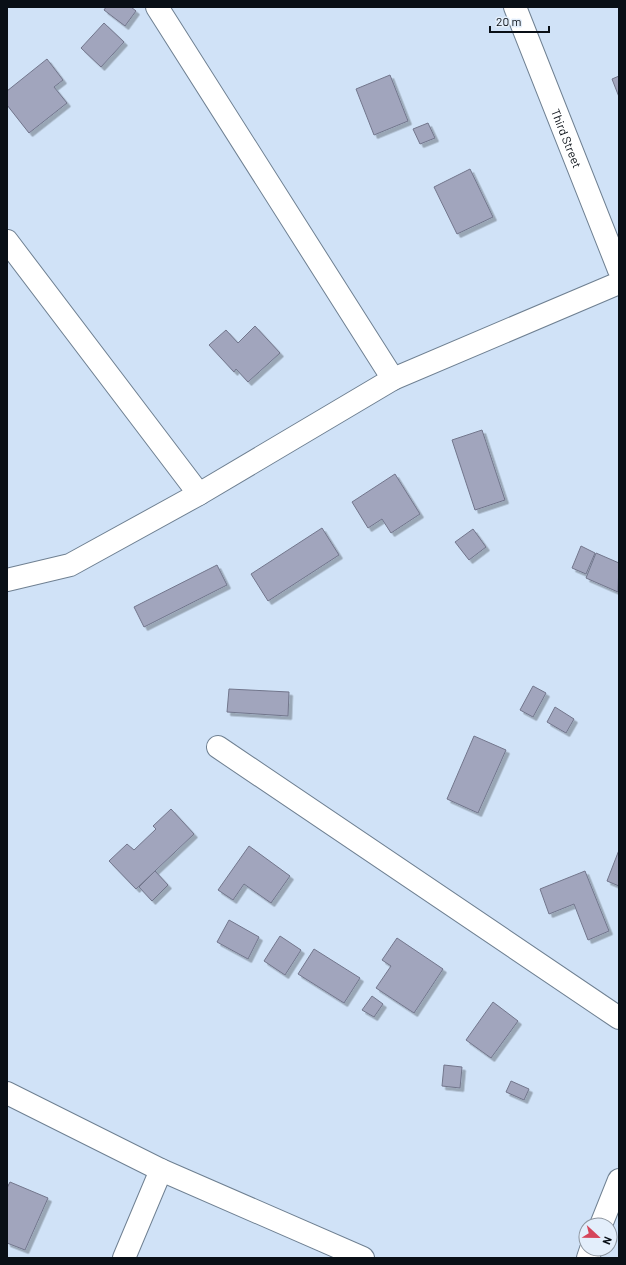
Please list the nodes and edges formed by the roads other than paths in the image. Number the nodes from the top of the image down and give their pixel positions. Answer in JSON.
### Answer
{"nodes":[{"id":1,"x":157,"y":7,"type":"edge"},
{"id":2,"x":515,"y":7,"type":"edge"},
{"id":3,"x":7,"y":241,"type":"edge"},
{"id":4,"x":619,"y":270,"type":"edge"},
{"id":5,"x":619,"y":283,"type":"edge"},
{"id":6,"x":393,"y":379,"type":"junction"},
{"id":7,"x":199,"y":494,"type":"junction"},
{"id":8,"x":7,"y":580,"type":"edge"},
{"id":9,"x":218,"y":747,"type":"dead end"},
{"id":10,"x":619,"y":1018,"type":"edge"},
{"id":11,"x":7,"y":1093,"type":"edge"},
{"id":12,"x":161,"y":1170,"type":"junction"},
{"id":13,"x":619,"y":1180,"type":"edge"},
{"id":14,"x":604,"y":1217,"type":"edge"},
{"id":15,"x":124,"y":1258,"type":"edge"},
{"id":16,"x":363,"y":1258,"type":"edge"}],
"edges":[{"from":1,"to":6,"type":"street"},
{"from":2,"to":4,"type":"street","name":"Third Street"},
{"from":3,"to":7,"type":"street"},
{"from":5,"to":6,"type":"street"},
{"from":6,"to":7,"type":"street"},
{"from":7,"to":8,"type":"street"},
{"from":9,"to":10,"type":"street"},
{"from":11,"to":12,"type":"street"},
{"from":12,"to":15,"type":"street"},
{"from":12,"to":16,"type":"street"},
{"from":13,"to":14,"type":"street"}]}
